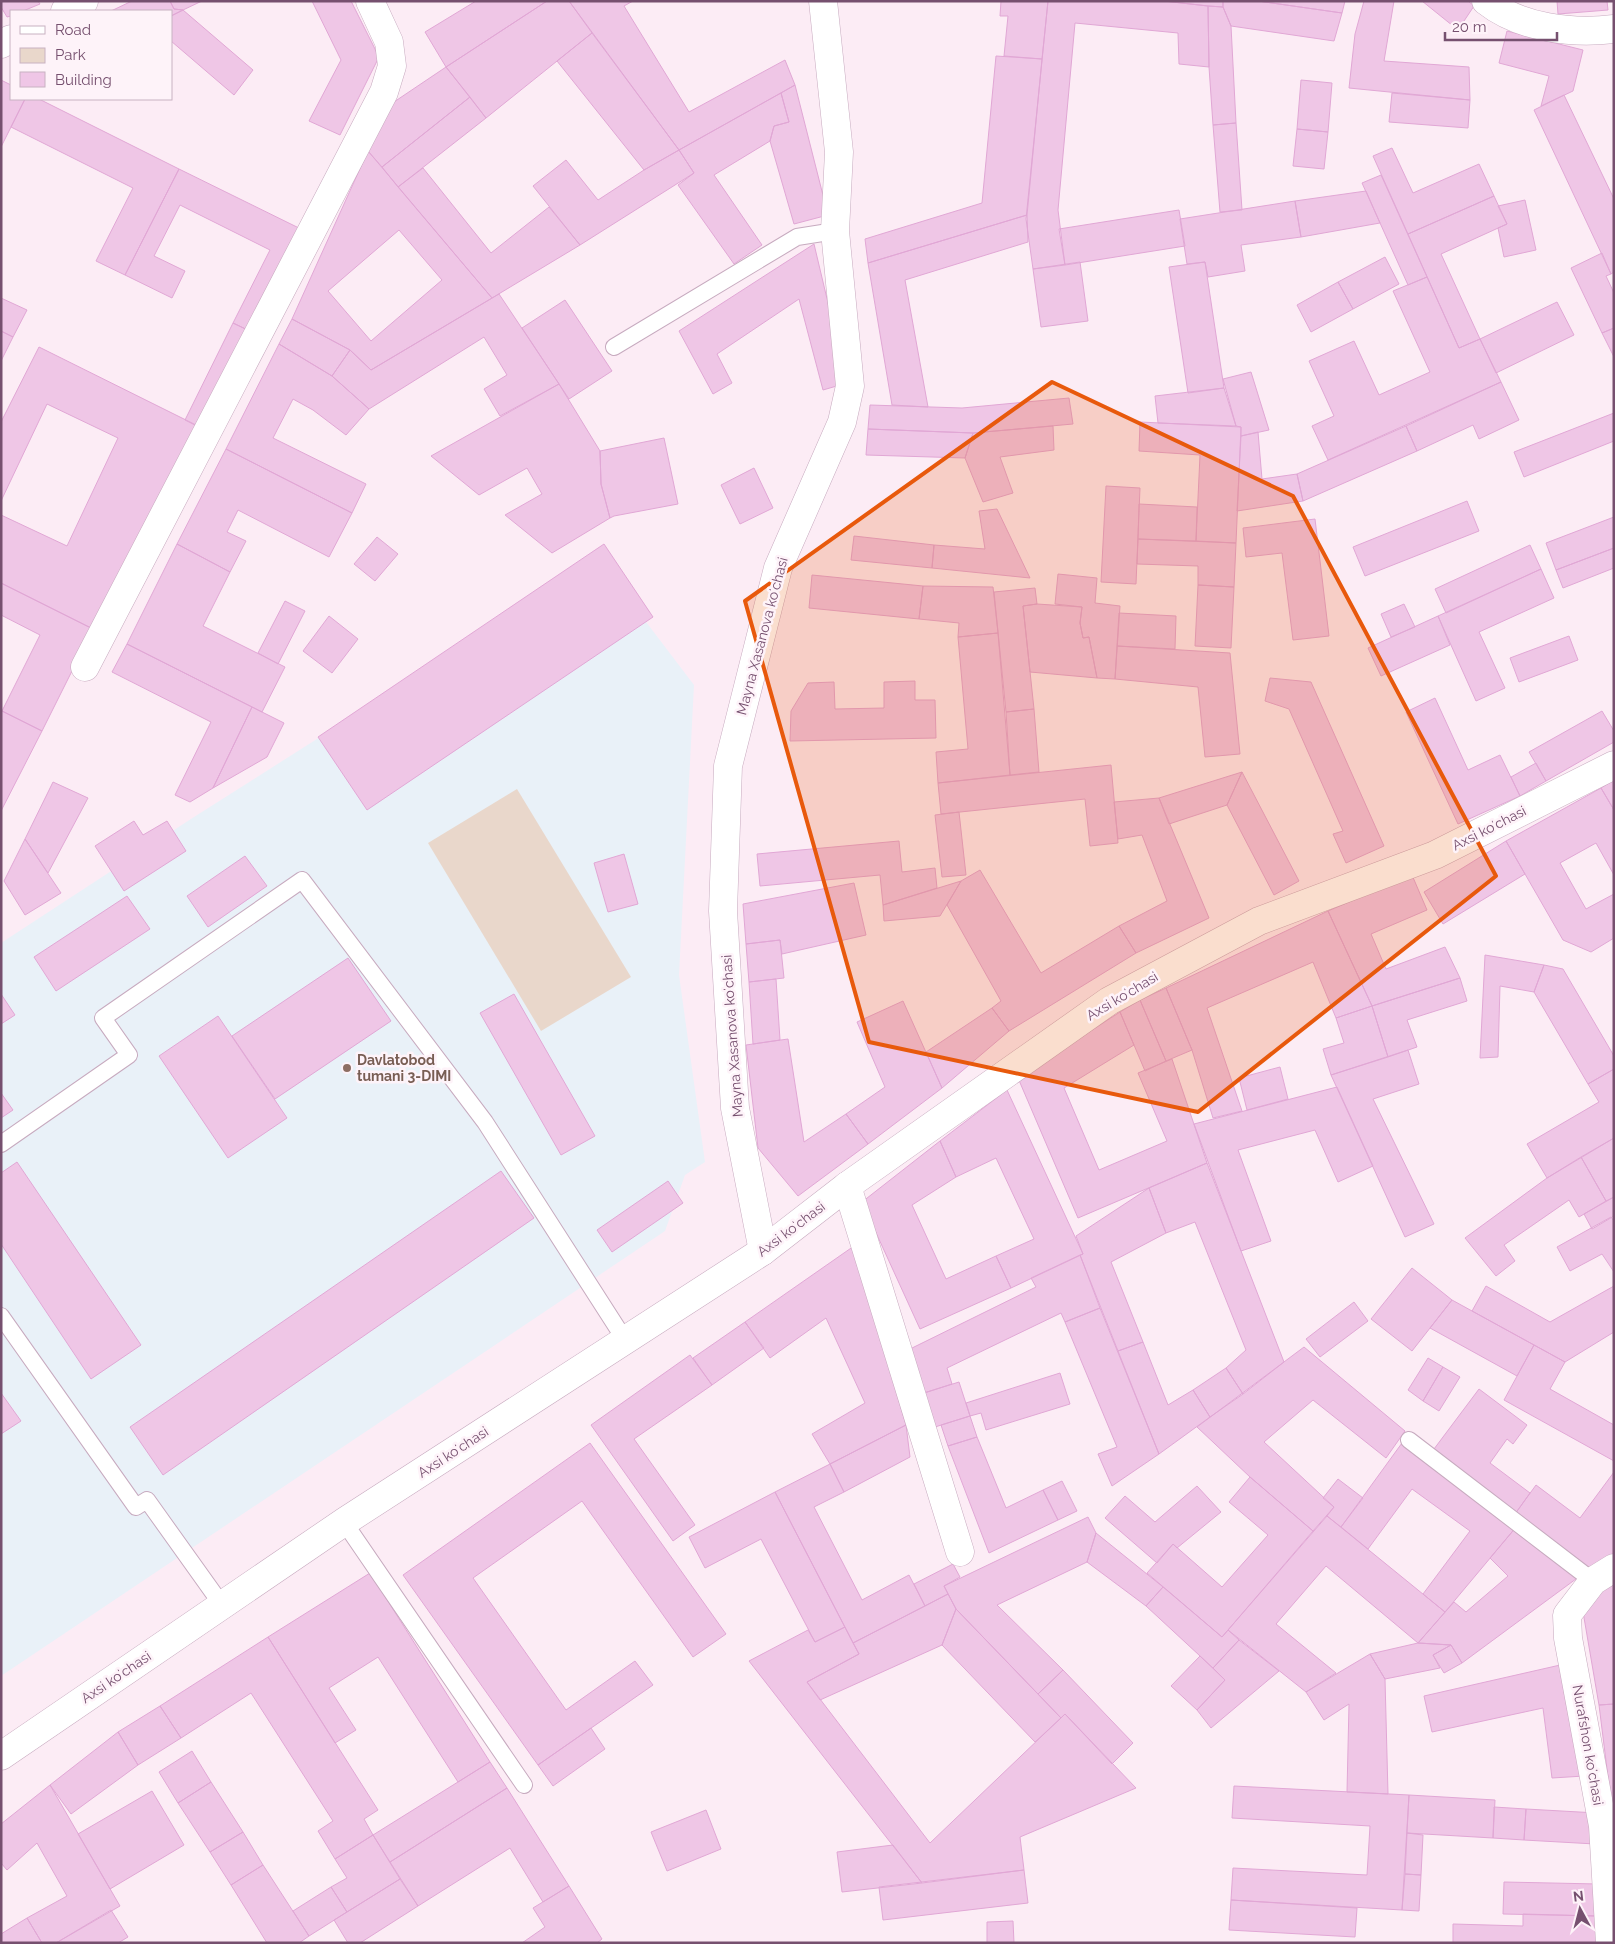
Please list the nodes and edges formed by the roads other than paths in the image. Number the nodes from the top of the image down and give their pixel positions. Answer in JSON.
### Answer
{"nodes":[{"id":1,"x":84,"y":1,"type":"edge"},
{"id":2,"x":370,"y":1,"type":"edge"},
{"id":3,"x":823,"y":1,"type":"edge"},
{"id":4,"x":1486,"y":1,"type":"edge"},
{"id":5,"x":67,"y":10,"type":"edge"},
{"id":6,"x":1614,"y":29,"type":"edge"},
{"id":7,"x":835,"y":231,"type":"junction"},
{"id":8,"x":614,"y":347,"type":"dead end"},
{"id":9,"x":85,"y":667,"type":"dead end"},
{"id":10,"x":1614,"y":765,"type":"edge"},
{"id":11,"x":1,"y":1144,"type":"edge"},
{"id":12,"x":848,"y":1186,"type":"junction"},
{"id":13,"x":763,"y":1251,"type":"junction"},
{"id":14,"x":1,"y":1316,"type":"edge"},
{"id":15,"x":626,"y":1340,"type":"junction"},
{"id":16,"x":1409,"y":1440,"type":"dead end"},
{"id":17,"x":344,"y":1522,"type":"junction"},
{"id":18,"x":960,"y":1552,"type":"dead end"},
{"id":19,"x":1604,"y":1575,"type":"edge"},
{"id":20,"x":222,"y":1606,"type":"junction"},
{"id":21,"x":1,"y":1756,"type":"edge"},
{"id":22,"x":524,"y":1785,"type":"dead end"},
{"id":23,"x":1610,"y":1943,"type":"edge"}],
"edges":[{"from":1,"to":5,"type":"street"},
{"from":2,"to":9,"type":"street"},
{"from":3,"to":7,"type":"street","name":"Mayna Xasanova koʻchasi"},
{"from":4,"to":6,"type":"street"},
{"from":7,"to":8,"type":"lane"},
{"from":7,"to":13,"type":"street","name":"Mayna Xasanova koʻchasi"},
{"from":10,"to":12,"type":"street","name":"Axsi koʻchasi"},
{"from":11,"to":15,"type":"lane"},
{"from":12,"to":13,"type":"street","name":"Axsi koʻchasi"},
{"from":12,"to":18,"type":"street"},
{"from":13,"to":15,"type":"street","name":"Axsi koʻchasi"},
{"from":14,"to":20,"type":"lane"},
{"from":15,"to":17,"type":"street","name":"Axsi koʻchasi"},
{"from":16,"to":19,"type":"lane"},
{"from":17,"to":20,"type":"street","name":"Axsi koʻchasi"},
{"from":17,"to":22,"type":"lane"},
{"from":19,"to":23,"type":"street","name":"Nurafshon koʻchasi"},
{"from":20,"to":21,"type":"street","name":"Axsi koʻchasi"}]}
